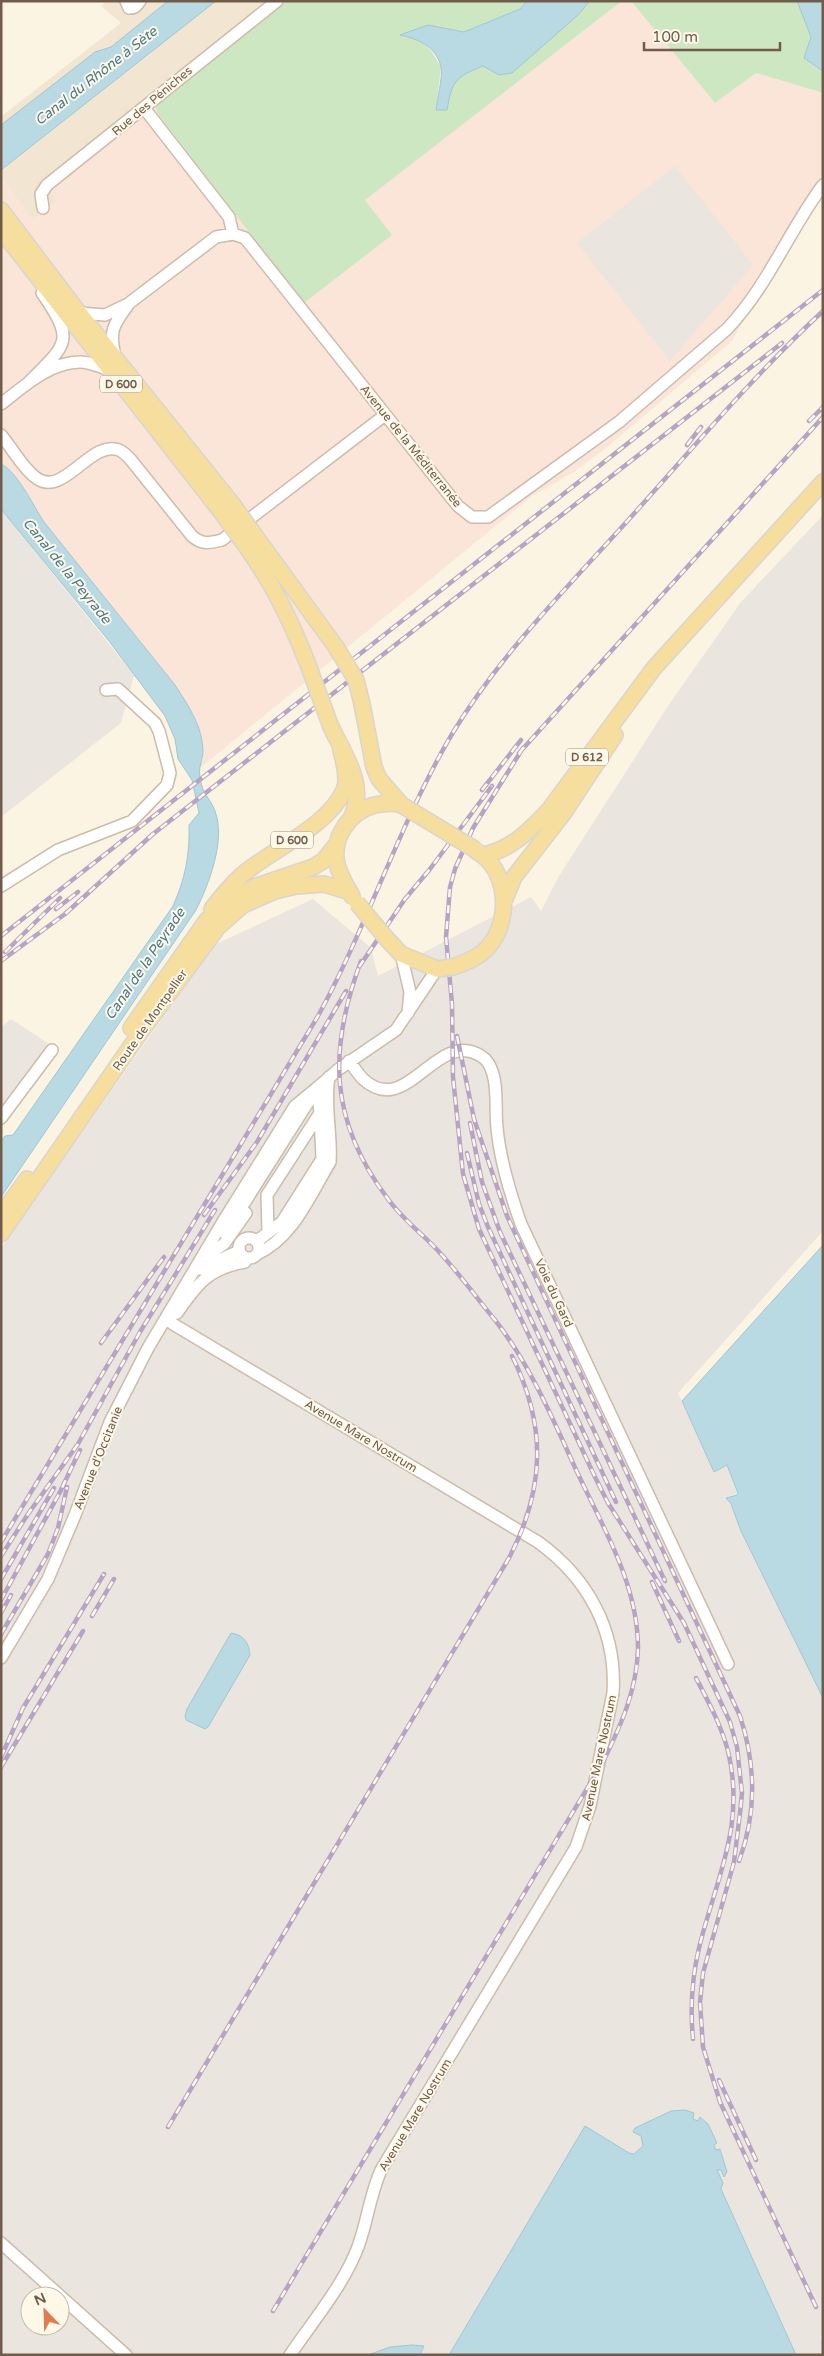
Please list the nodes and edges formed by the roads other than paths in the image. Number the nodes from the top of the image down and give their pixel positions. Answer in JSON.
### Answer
{"nodes":[{"id":1,"x":126,"y":1,"type":"edge"},
{"id":2,"x":140,"y":1,"type":"edge"},
{"id":3,"x":277,"y":1,"type":"edge"},
{"id":4,"x":144,"y":108,"type":"junction"},
{"id":5,"x":823,"y":185,"type":"edge"},
{"id":6,"x":43,"y":208,"type":"dead end"},
{"id":7,"x":1,"y":210,"type":"edge"},
{"id":8,"x":1,"y":230,"type":"edge"},
{"id":9,"x":233,"y":234,"type":"junction"},
{"id":10,"x":19,"y":254,"type":"junction"},
{"id":11,"x":128,"y":304,"type":"junction"},
{"id":12,"x":79,"y":313,"type":"junction"},
{"id":13,"x":113,"y":364,"type":"junction"},
{"id":14,"x":30,"y":382,"type":"junction"},
{"id":15,"x":1,"y":404,"type":"edge"},
{"id":16,"x":385,"y":415,"type":"junction"},
{"id":17,"x":1,"y":435,"type":"edge"},
{"id":18,"x":823,"y":482,"type":"edge"},
{"id":19,"x":251,"y":542,"type":"junction"},
{"id":20,"x":678,"y":643,"type":"junction"},
{"id":21,"x":106,"y":690,"type":"dead end"},
{"id":22,"x":340,"y":745,"type":"junction"},
{"id":23,"x":403,"y":805,"type":"junction"},
{"id":24,"x":352,"y":816,"type":"junction"},
{"id":25,"x":337,"y":844,"type":"junction"},
{"id":26,"x":480,"y":853,"type":"junction"},
{"id":27,"x":1,"y":886,"type":"edge"},
{"id":28,"x":354,"y":898,"type":"junction"},
{"id":29,"x":504,"y":902,"type":"junction"},
{"id":30,"x":207,"y":920,"type":"junction"},
{"id":31,"x":401,"y":954,"type":"junction"},
{"id":32,"x":437,"y":969,"type":"junction"},
{"id":33,"x":408,"y":1013,"type":"junction"},
{"id":34,"x":52,"y":1050,"type":"dead end"},
{"id":35,"x":349,"y":1062,"type":"junction"},
{"id":36,"x":329,"y":1077,"type":"junction"},
{"id":37,"x":317,"y":1088,"type":"junction"},
{"id":38,"x":320,"y":1113,"type":"junction"},
{"id":39,"x":1,"y":1118,"type":"edge"},
{"id":40,"x":1,"y":1215,"type":"edge"},
{"id":41,"x":268,"y":1232,"type":"junction"},
{"id":42,"x":1,"y":1234,"type":"edge"},
{"id":43,"x":257,"y":1241,"type":"junction"},
{"id":44,"x":239,"y":1251,"type":"junction"},
{"id":45,"x":251,"y":1258,"type":"junction"},
{"id":46,"x":192,"y":1274,"type":"junction"},
{"id":47,"x":166,"y":1318,"type":"junction"},
{"id":48,"x":1,"y":1658,"type":"edge"},
{"id":49,"x":728,"y":1664,"type":"dead end"},
{"id":50,"x":1,"y":2243,"type":"edge"},
{"id":51,"x":126,"y":2355,"type":"edge"},
{"id":52,"x":290,"y":2355,"type":"edge"}],
"edges":[{"from":1,"to":2,"type":"street"},
{"from":3,"to":4,"type":"street","name":"Rue des Péniches"},
{"from":4,"to":6,"type":"street","name":"Rue des Péniches"},
{"from":4,"to":9,"type":"street"},
{"from":5,"to":16,"type":"street","name":"Avenue de la Méditerranée"},
{"from":7,"to":12,"type":"main road","number":"D 600"},
{"from":8,"to":10,"type":"main road","number":"D 600"},
{"from":9,"to":11,"type":"street"},
{"from":9,"to":16,"type":"street","name":"Avenue de la Méditerranée"},
{"from":10,"to":13,"type":"main road","number":"D 600"},
{"from":10,"to":14,"type":"street"},
{"from":11,"to":12,"type":"street"},
{"from":11,"to":13,"type":"street"},
{"from":12,"to":13,"type":"main road","number":"D 600"},
{"from":13,"to":14,"type":"street"},
{"from":13,"to":19,"type":"main road","number":"D 600","bridge":true},
{"from":14,"to":15,"type":"street"},
{"from":16,"to":17,"type":"street"},
{"from":18,"to":20,"type":"main road","number":"D 612"},
{"from":19,"to":22,"type":"main road","number":"D 600","bridge":true},
{"from":19,"to":23,"type":"main road","number":"D 600","bridge":true},
{"from":20,"to":26,"type":"main road","number":"D 612"},
{"from":20,"to":29,"type":"main road","number":"D 612"},
{"from":21,"to":27,"type":"street"},
{"from":22,"to":24,"type":"main road","number":"D 600"},
{"from":22,"to":30,"type":"main road","number":"D 600"},
{"from":23,"to":24,"type":"main road"},
{"from":23,"to":26,"type":"main road","bridge":true},
{"from":24,"to":25,"type":"main road"},
{"from":25,"to":28,"type":"main road"},
{"from":25,"to":30,"type":"main road","name":"Route de Montpellier"},
{"from":26,"to":29,"type":"main road"},
{"from":28,"to":31,"type":"main road","bridge":true},
{"from":28,"to":42,"type":"main road","name":"Route de Montpellier"},
{"from":29,"to":32,"type":"main road","bridge":true},
{"from":30,"to":40,"type":"main road","name":"Route de Montpellier"},
{"from":31,"to":32,"type":"main road"},
{"from":31,"to":33,"type":"street"},
{"from":32,"to":33,"type":"street"},
{"from":33,"to":35,"type":"street"},
{"from":34,"to":39,"type":"street"},
{"from":35,"to":36,"type":"street"},
{"from":35,"to":49,"type":"street","name":"Voie du Gard"},
{"from":36,"to":37,"type":"street"},
{"from":36,"to":45,"type":"street"},
{"from":37,"to":38,"type":"street"},
{"from":37,"to":46,"type":"street","name":"Avenue d'Occitanie"},
{"from":38,"to":41,"type":"street"},
{"from":38,"to":41,"type":"street"},
{"from":41,"to":43,"type":"street"},
{"from":43,"to":44,"type":"street"},
{"from":43,"to":45,"type":"street"},
{"from":44,"to":45,"type":"street"},
{"from":44,"to":46,"type":"street"},
{"from":45,"to":47,"type":"street"},
{"from":46,"to":47,"type":"street","name":"Avenue d'Occitanie"},
{"from":47,"to":48,"type":"street","name":"Avenue d'Occitanie"},
{"from":47,"to":52,"type":"street","name":"Avenue Mare Nostrum"},
{"from":50,"to":51,"type":"street"}]}
